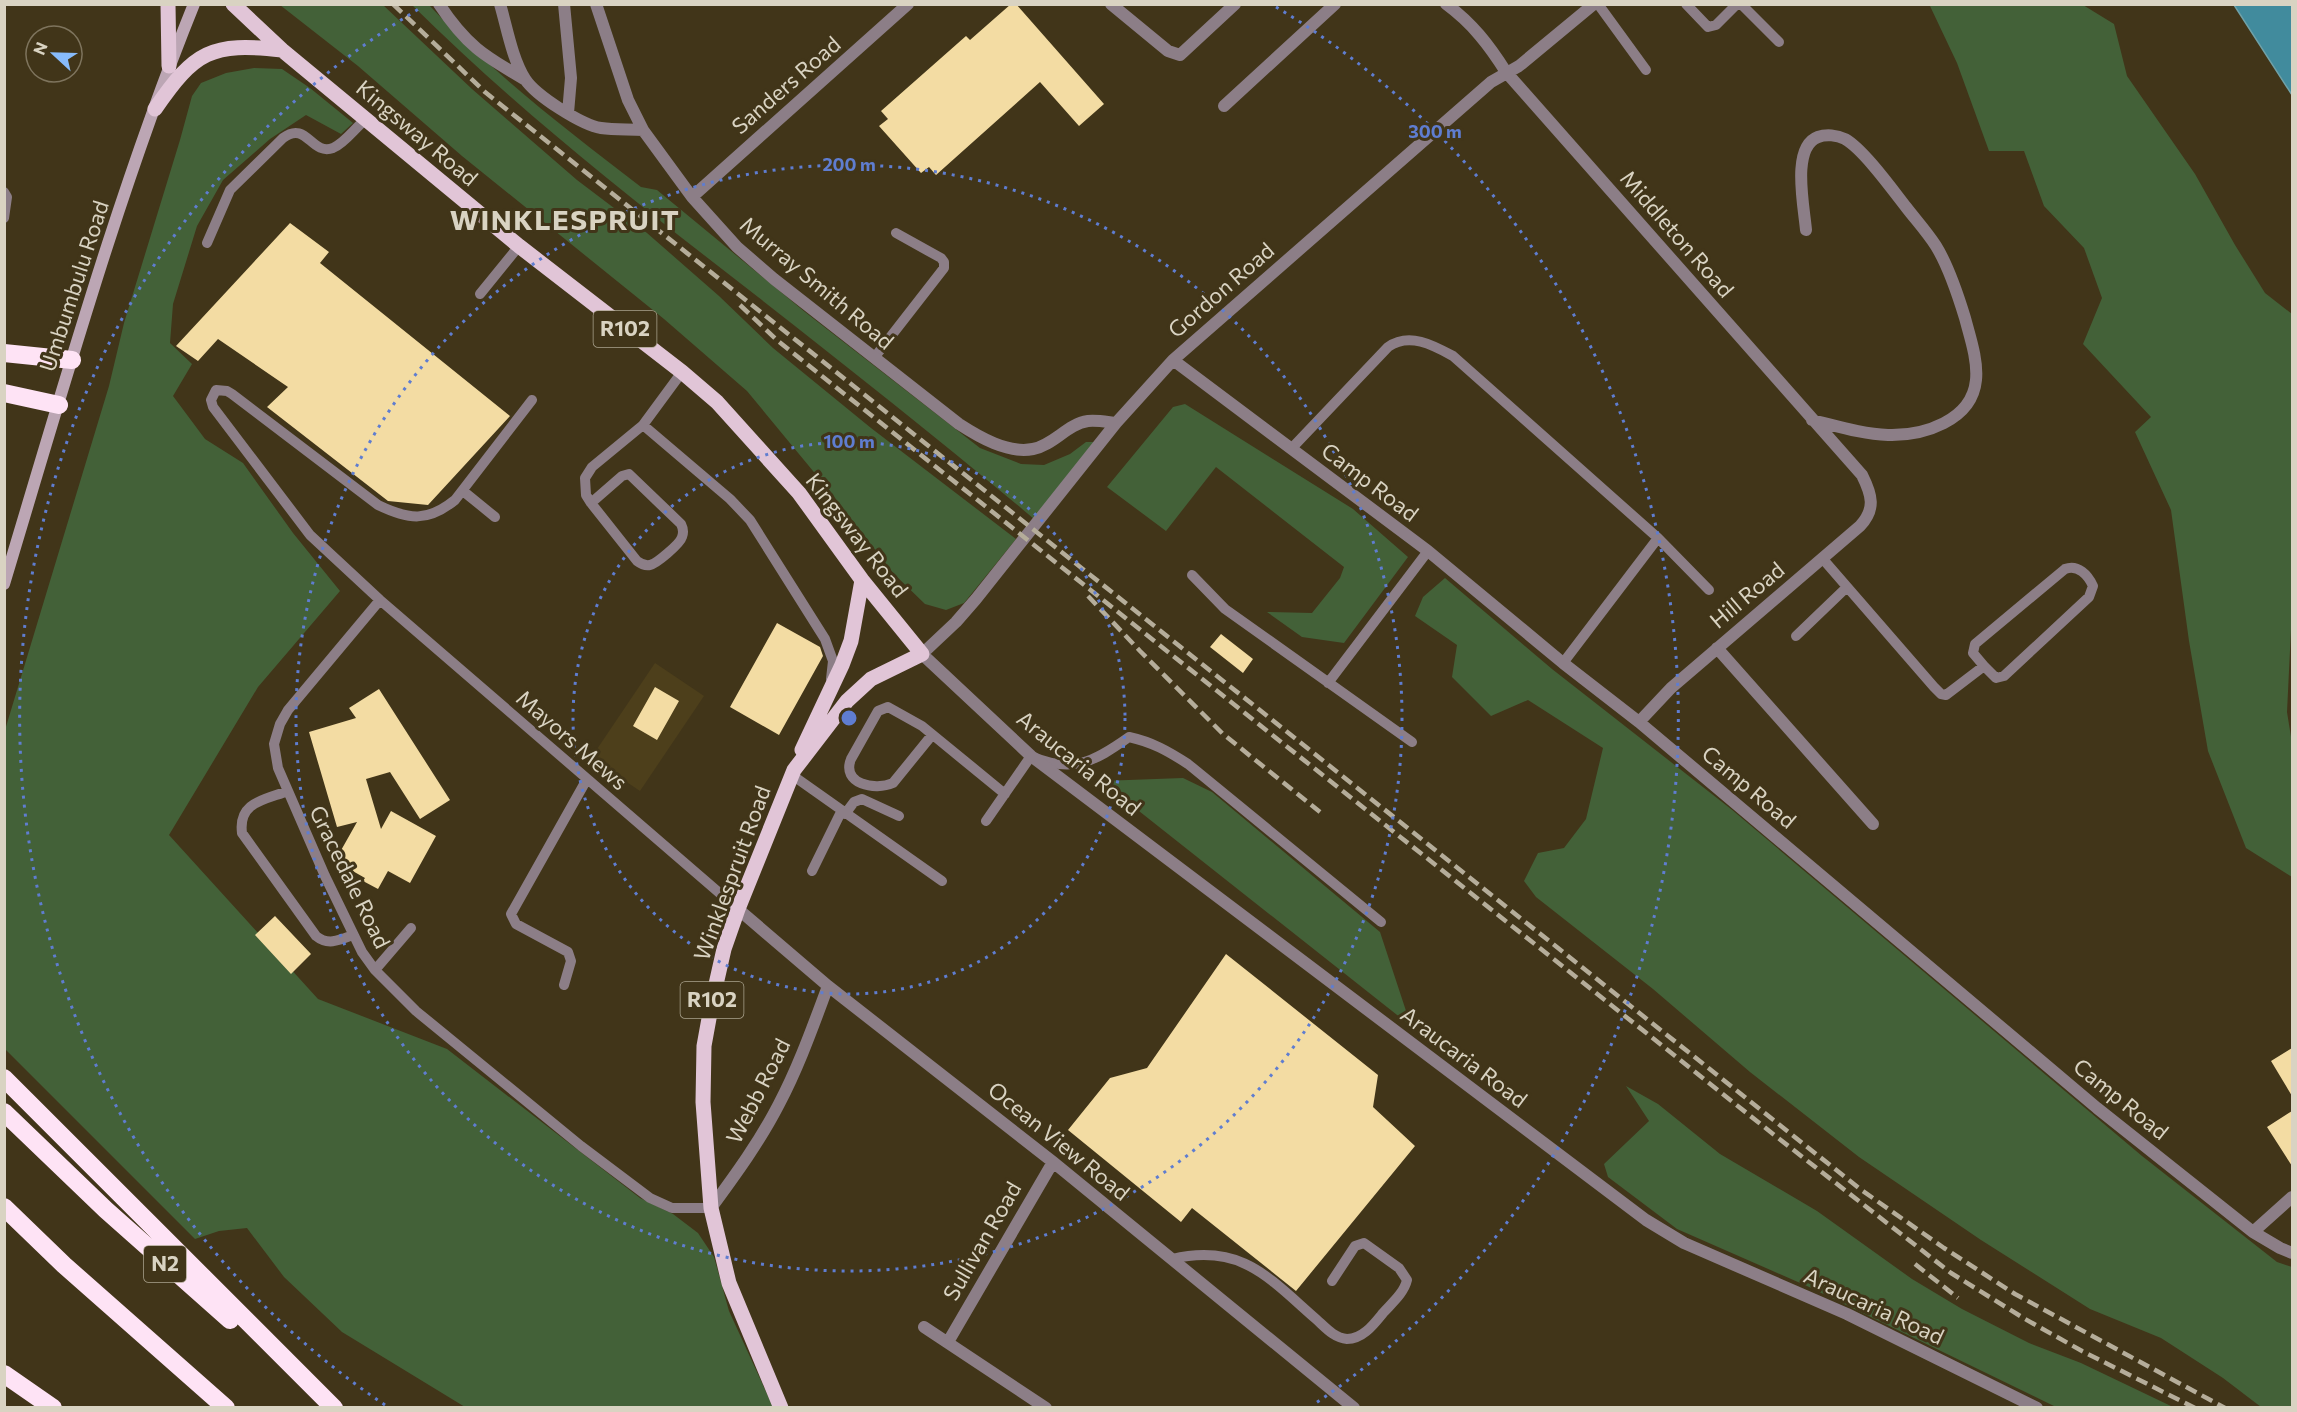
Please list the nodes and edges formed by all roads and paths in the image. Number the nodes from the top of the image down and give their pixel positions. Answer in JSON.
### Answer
{"nodes":[{"id":1,"x":168,"y":4,"type":"edge"},
{"id":2,"x":194,"y":4,"type":"edge"},
{"id":3,"x":232,"y":4,"type":"edge"},
{"id":4,"x":439,"y":4,"type":"edge"},
{"id":5,"x":500,"y":4,"type":"edge"},
{"id":6,"x":564,"y":4,"type":"edge"},
{"id":7,"x":596,"y":4,"type":"edge"},
{"id":8,"x":908,"y":4,"type":"edge"},
{"id":9,"x":1111,"y":4,"type":"edge"},
{"id":10,"x":1235,"y":4,"type":"edge"},
{"id":11,"x":1335,"y":4,"type":"edge"},
{"id":12,"x":1446,"y":4,"type":"edge"},
{"id":13,"x":1596,"y":4,"type":"edge"},
{"id":14,"x":1686,"y":4,"type":"edge"},
{"id":15,"x":1739,"y":4,"type":"edge"},
{"id":16,"x":1779,"y":42,"type":"dead end"},
{"id":17,"x":282,"y":50,"type":"junction"},
{"id":18,"x":169,"y":66,"type":"junction"},
{"id":19,"x":1646,"y":70,"type":"dead end"},
{"id":20,"x":1506,"y":72,"type":"junction"},
{"id":21,"x":525,"y":80,"type":"junction"},
{"id":22,"x":1224,"y":106,"type":"dead end"},
{"id":23,"x":155,"y":109,"type":"junction"},
{"id":24,"x":568,"y":112,"type":"junction"},
{"id":25,"x":364,"y":120,"type":"junction"},
{"id":26,"x":643,"y":130,"type":"junction"},
{"id":27,"x":4,"y":192,"type":"edge"},
{"id":28,"x":692,"y":197,"type":"junction"},
{"id":29,"x":4,"y":218,"type":"edge"},
{"id":30,"x":1806,"y":230,"type":"dead end"},
{"id":31,"x":896,"y":233,"type":"dead end"},
{"id":32,"x":207,"y":243,"type":"dead end"},
{"id":33,"x":519,"y":246,"type":"junction"},
{"id":34,"x":480,"y":294,"type":"dead end"},
{"id":35,"x":4,"y":353,"type":"edge"},
{"id":36,"x":874,"y":358,"type":"junction"},
{"id":37,"x":72,"y":360,"type":"junction"},
{"id":38,"x":1173,"y":360,"type":"junction"},
{"id":39,"x":682,"y":372,"type":"junction"},
{"id":40,"x":4,"y":393,"type":"edge"},
{"id":41,"x":532,"y":400,"type":"dead end"},
{"id":42,"x":58,"y":405,"type":"junction"},
{"id":43,"x":1812,"y":420,"type":"junction"},
{"id":44,"x":1116,"y":423,"type":"junction"},
{"id":45,"x":643,"y":425,"type":"junction"},
{"id":46,"x":1291,"y":449,"type":"junction"},
{"id":47,"x":463,"y":491,"type":"junction"},
{"id":48,"x":1871,"y":496,"type":"joint"},
{"id":49,"x":591,"y":503,"type":"junction"},
{"id":50,"x":495,"y":517,"type":"dead end"},
{"id":51,"x":1658,"y":538,"type":"junction"},
{"id":52,"x":1428,"y":551,"type":"junction"},
{"id":53,"x":1822,"y":558,"type":"junction"},
{"id":54,"x":1192,"y":575,"type":"dead end"},
{"id":55,"x":862,"y":580,"type":"junction"},
{"id":56,"x":4,"y":584,"type":"edge"},
{"id":57,"x":1847,"y":587,"type":"junction"},
{"id":58,"x":1709,"y":590,"type":"dead end"},
{"id":59,"x":380,"y":600,"type":"junction"},
{"id":60,"x":1796,"y":636,"type":"dead end"},
{"id":61,"x":1717,"y":648,"type":"junction"},
{"id":62,"x":922,"y":654,"type":"junction"},
{"id":63,"x":1563,"y":663,"type":"junction"},
{"id":64,"x":1984,"y":666,"type":"junction"},
{"id":65,"x":1328,"y":683,"type":"junction"},
{"id":66,"x":829,"y":691,"type":"junction"},
{"id":67,"x":1639,"y":722,"type":"junction"},
{"id":68,"x":932,"y":735,"type":"junction"},
{"id":69,"x":1412,"y":742,"type":"dead end"},
{"id":70,"x":1030,"y":756,"type":"junction"},
{"id":71,"x":793,"y":772,"type":"junction"},
{"id":72,"x":587,"y":779,"type":"junction"},
{"id":73,"x":288,"y":791,"type":"junction"},
{"id":74,"x":1005,"y":794,"type":"junction"},
{"id":75,"x":843,"y":813,"type":"junction"},
{"id":76,"x":899,"y":816,"type":"dead end"},
{"id":77,"x":986,"y":821,"type":"dead end"},
{"id":78,"x":1873,"y":824,"type":"dead end"},
{"id":79,"x":812,"y":871,"type":"dead end"},
{"id":80,"x":942,"y":881,"type":"dead end"},
{"id":81,"x":738,"y":909,"type":"junction"},
{"id":82,"x":1381,"y":922,"type":"dead end"},
{"id":83,"x":411,"y":928,"type":"dead end"},
{"id":84,"x":353,"y":935,"type":"junction"},
{"id":85,"x":375,"y":970,"type":"junction"},
{"id":86,"x":564,"y":985,"type":"dead end"},
{"id":87,"x":828,"y":986,"type":"junction"},
{"id":88,"x":4,"y":1078,"type":"edge"},
{"id":89,"x":4,"y":1112,"type":"edge"},
{"id":90,"x":1053,"y":1162,"type":"junction"},
{"id":91,"x":2292,"y":1197,"type":"edge"},
{"id":92,"x":4,"y":1207,"type":"edge"},
{"id":93,"x":711,"y":1208,"type":"junction"},
{"id":94,"x":2253,"y":1232,"type":"junction"},
{"id":95,"x":2292,"y":1253,"type":"edge"},
{"id":96,"x":1172,"y":1259,"type":"junction"},
{"id":97,"x":1332,"y":1281,"type":"dead end"},
{"id":98,"x":924,"y":1327,"type":"dead end"},
{"id":99,"x":948,"y":1342,"type":"junction"},
{"id":100,"x":4,"y":1374,"type":"edge"},
{"id":101,"x":53,"y":1407,"type":"edge"},
{"id":102,"x":226,"y":1407,"type":"edge"},
{"id":103,"x":333,"y":1407,"type":"edge"},
{"id":104,"x":781,"y":1407,"type":"edge"},
{"id":105,"x":1046,"y":1407,"type":"edge"},
{"id":106,"x":1354,"y":1407,"type":"edge"},
{"id":107,"x":2037,"y":1407,"type":"edge"}],
"edges":[{"from":1,"to":18,"type":"main road"},
{"from":2,"to":18,"type":"main road","name":"Umbumbulu Road"},
{"from":3,"to":17,"type":"main road","name":"Kingsway Road","number":"R102"},
{"from":4,"to":21,"type":"street"},
{"from":5,"to":21,"type":"street"},
{"from":6,"to":24,"type":"street"},
{"from":7,"to":26,"type":"street","name":"Murray Smith Road"},
{"from":8,"to":28,"type":"street","name":"Sanders Road"},
{"from":9,"to":10,"type":"street"},
{"from":11,"to":22,"type":"street"},
{"from":12,"to":20,"type":"street","name":"Middleton Road"},
{"from":13,"to":19,"type":"lane"},
{"from":13,"to":20,"type":"street","name":"Gordon Road"},
{"from":14,"to":15,"type":"lane"},
{"from":15,"to":16,"type":"lane"},
{"from":17,"to":23,"type":"main road"},
{"from":17,"to":25,"type":"main road","name":"Kingsway Road","number":"R102"},
{"from":18,"to":23,"type":"main road","name":"Umbumbulu Road"},
{"from":20,"to":38,"type":"street","name":"Gordon Road"},
{"from":20,"to":43,"type":"street","name":"Middleton Road"},
{"from":21,"to":24,"type":"street"},
{"from":23,"to":37,"type":"main road","name":"Umbumbulu Road"},
{"from":24,"to":26,"type":"street"},
{"from":25,"to":32,"type":"lane"},
{"from":25,"to":33,"type":"main road","name":"Kingsway Road","number":"R102"},
{"from":26,"to":28,"type":"street","name":"Murray Smith Road"},
{"from":27,"to":29,"type":"lane"},
{"from":28,"to":36,"type":"street","name":"Murray Smith Road"},
{"from":30,"to":43,"type":"street"},
{"from":31,"to":36,"type":"lane"},
{"from":33,"to":34,"type":"lane"},
{"from":33,"to":39,"type":"main road","name":"Kingsway Road","number":"R102"},
{"from":35,"to":37,"type":"highway"},
{"from":36,"to":44,"type":"street","name":"Murray Smith Road"},
{"from":37,"to":42,"type":"main road","name":"Umbumbulu Road"},
{"from":38,"to":44,"type":"street","name":"Gordon Road"},
{"from":38,"to":46,"type":"street","name":"Camp Road"},
{"from":39,"to":45,"type":"lane"},
{"from":39,"to":55,"type":"main road","name":"Kingsway Road","number":"R102"},
{"from":40,"to":42,"type":"highway"},
{"from":41,"to":47,"type":"lane"},
{"from":42,"to":56,"type":"main road","name":"Umbumbulu Road"},
{"from":43,"to":48,"type":"street","name":"Middleton Road"},
{"from":44,"to":62,"type":"street","name":"Gordon Road"},
{"from":45,"to":49,"type":"lane"},
{"from":45,"to":66,"type":"lane"},
{"from":46,"to":51,"type":"lane"},
{"from":46,"to":52,"type":"street","name":"Camp Road"},
{"from":47,"to":50,"type":"lane"},
{"from":47,"to":59,"type":"lane","name":"Mayors Mews"},
{"from":48,"to":53,"type":"street","name":"Hill Road"},
{"from":49,"to":49,"type":"lane"},
{"from":51,"to":58,"type":"lane"},
{"from":51,"to":63,"type":"lane"},
{"from":52,"to":63,"type":"street","name":"Camp Road"},
{"from":52,"to":65,"type":"lane"},
{"from":53,"to":57,"type":"lane"},
{"from":53,"to":61,"type":"street","name":"Hill Road"},
{"from":54,"to":65,"type":"lane"},
{"from":55,"to":62,"type":"main road","name":"Kingsway Road","number":"R102"},
{"from":55,"to":66,"type":"main road"},
{"from":57,"to":60,"type":"lane"},
{"from":57,"to":64,"type":"lane"},
{"from":59,"to":72,"type":"lane","name":"Mayors Mews"},
{"from":59,"to":73,"type":"lane","name":"Gracedale Road"},
{"from":61,"to":67,"type":"street","name":"Hill Road"},
{"from":61,"to":78,"type":"street"},
{"from":62,"to":70,"type":"street","name":"Araucaria Road"},
{"from":62,"to":71,"type":"main road","name":"Winklespruit Road","number":"R102"},
{"from":63,"to":67,"type":"street","name":"Camp Road"},
{"from":64,"to":64,"type":"lane"},
{"from":65,"to":69,"type":"lane"},
{"from":66,"to":71,"type":"main road"},
{"from":67,"to":94,"type":"street","name":"Camp Road"},
{"from":68,"to":68,"type":"lane"},
{"from":68,"to":74,"type":"lane"},
{"from":70,"to":74,"type":"lane"},
{"from":70,"to":82,"type":"lane"},
{"from":70,"to":107,"type":"street","name":"Araucaria Road"},
{"from":71,"to":75,"type":"lane"},
{"from":71,"to":81,"type":"main road","name":"Winklespruit Road","number":"R102"},
{"from":72,"to":81,"type":"lane","name":"Mayors Mews"},
{"from":72,"to":86,"type":"lane"},
{"from":73,"to":84,"type":"lane","name":"Gracedale Road"},
{"from":73,"to":84,"type":"lane"},
{"from":74,"to":77,"type":"lane"},
{"from":75,"to":76,"type":"lane"},
{"from":75,"to":79,"type":"lane"},
{"from":75,"to":80,"type":"lane"},
{"from":81,"to":87,"type":"street","name":"Ocean View Road"},
{"from":81,"to":93,"type":"main road","name":"Winklespruit Road","number":"R102"},
{"from":83,"to":85,"type":"lane"},
{"from":84,"to":85,"type":"lane","name":"Gracedale Road"},
{"from":85,"to":93,"type":"lane","name":"Gracedale Road"},
{"from":87,"to":90,"type":"street","name":"Ocean View Road"},
{"from":87,"to":93,"type":"street","name":"Webb Road"},
{"from":88,"to":103,"type":"highway"},
{"from":89,"to":103,"type":"highway","number":"N2"},
{"from":90,"to":96,"type":"street","name":"Ocean View Road"},
{"from":90,"to":99,"type":"street","name":"Sullivan Road"},
{"from":91,"to":94,"type":"street"},
{"from":92,"to":102,"type":"highway"},
{"from":93,"to":104,"type":"main road","name":"Winklespruit Road","number":"R102"},
{"from":94,"to":95,"type":"street","name":"Camp Road"},
{"from":96,"to":97,"type":"lane"},
{"from":96,"to":106,"type":"street","name":"Ocean View Road"},
{"from":98,"to":99,"type":"street"},
{"from":99,"to":105,"type":"street"},
{"from":100,"to":101,"type":"highway"}]}
